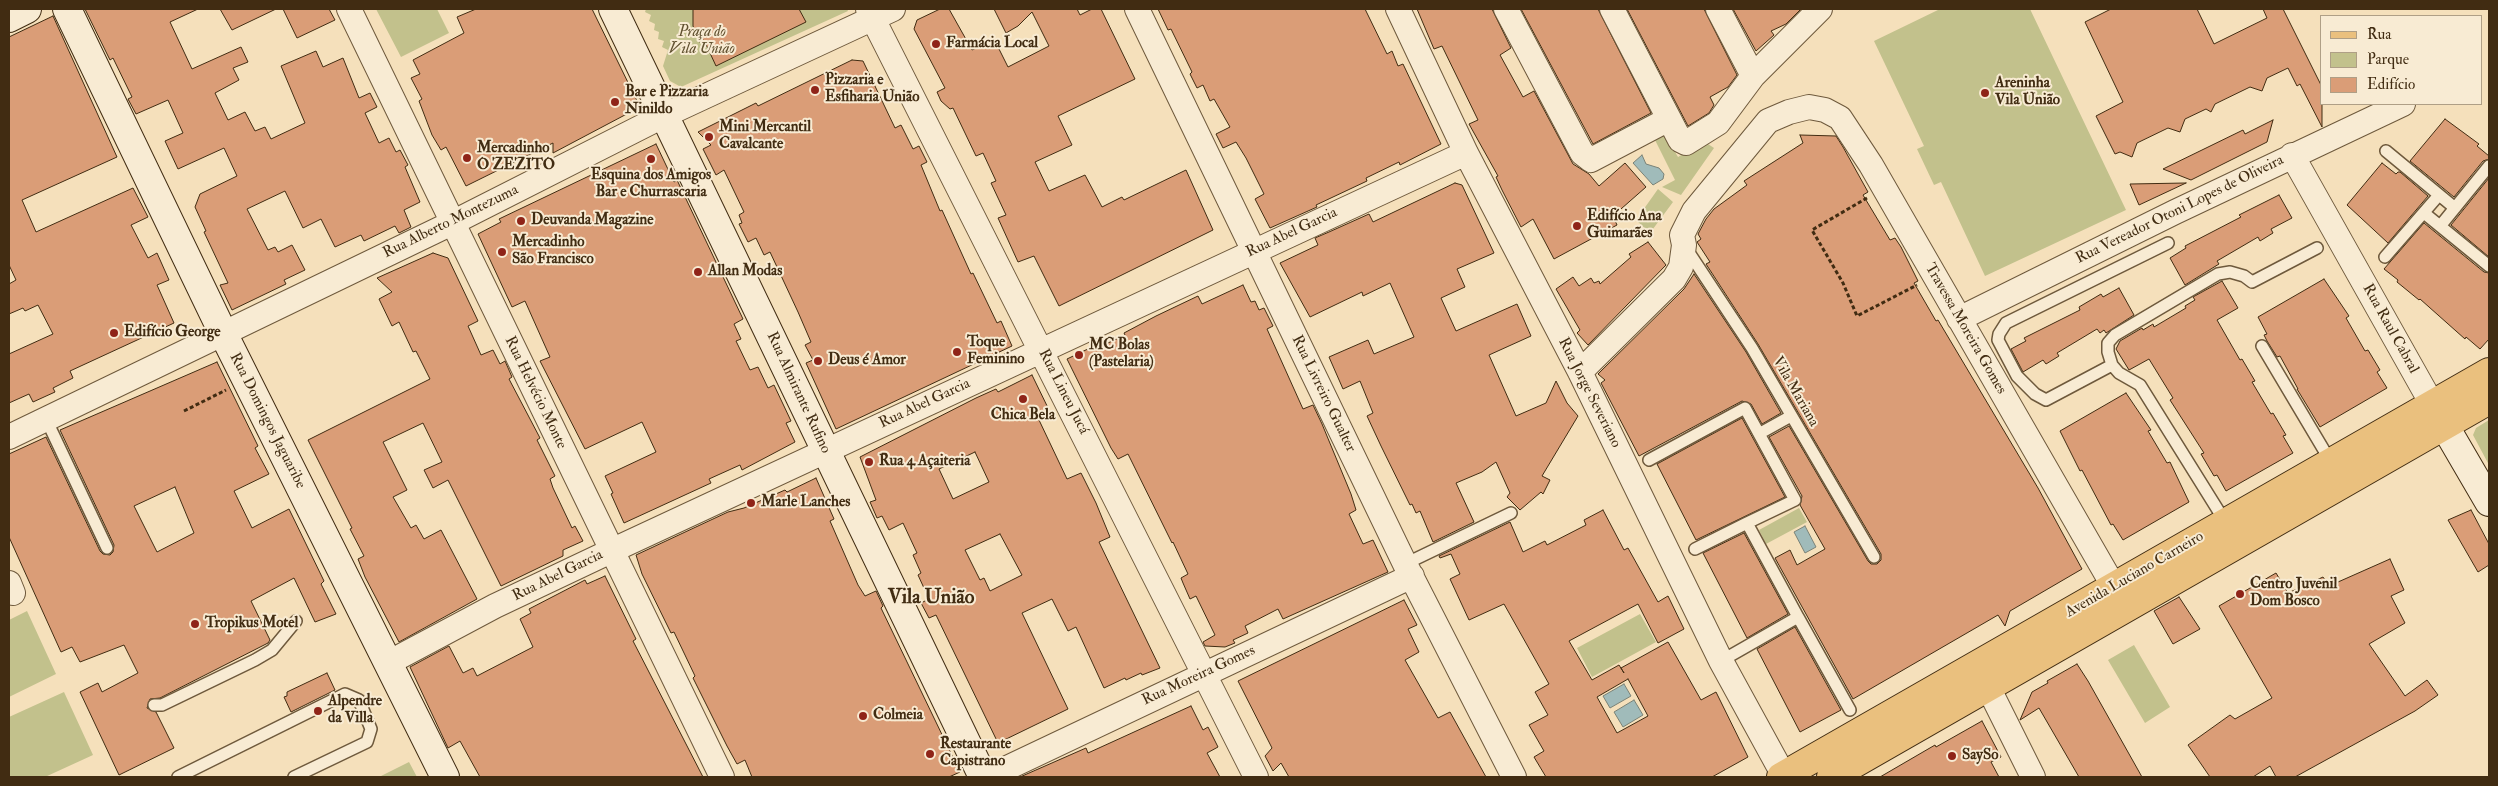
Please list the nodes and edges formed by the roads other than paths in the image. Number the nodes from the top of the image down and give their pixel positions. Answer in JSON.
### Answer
{"nodes":[{"id":1,"x":27,"y":9,"type":"edge"},
{"id":2,"x":67,"y":9,"type":"edge"},
{"id":3,"x":349,"y":9,"type":"edge"},
{"id":4,"x":613,"y":9,"type":"edge"},
{"id":5,"x":1137,"y":9,"type":"edge"},
{"id":6,"x":1398,"y":9,"type":"edge"},
{"id":7,"x":1506,"y":9,"type":"edge"},
{"id":8,"x":1612,"y":9,"type":"edge"},
{"id":9,"x":1718,"y":9,"type":"edge"},
{"id":10,"x":1820,"y":9,"type":"edge"},
{"id":11,"x":878,"y":12,"type":"edge"},
{"id":12,"x":9,"y":18,"type":"edge"},
{"id":13,"x":1753,"y":76,"type":"junction"},
{"id":14,"x":1737,"y":98,"type":"junction"},
{"id":15,"x":2401,"y":105,"type":"edge"},
{"id":16,"x":665,"y":115,"type":"junction"},
{"id":17,"x":1779,"y":116,"type":"junction"},
{"id":18,"x":1669,"y":120,"type":"junction"},
{"id":19,"x":2386,"y":151,"type":"dead end"},
{"id":20,"x":1466,"y":154,"type":"junction"},
{"id":21,"x":2292,"y":155,"type":"junction"},
{"id":22,"x":2489,"y":166,"type":"edge"},
{"id":23,"x":2439,"y":195,"type":"junction"},
{"id":24,"x":2455,"y":208,"type":"junction"},
{"id":25,"x":2424,"y":213,"type":"junction"},
{"id":26,"x":452,"y":223,"type":"junction"},
{"id":27,"x":2440,"y":225,"type":"junction"},
{"id":28,"x":2168,"y":243,"type":"dead end"},
{"id":29,"x":1684,"y":245,"type":"junction"},
{"id":30,"x":2317,"y":248,"type":"dead end"},
{"id":31,"x":1254,"y":251,"type":"junction"},
{"id":32,"x":2385,"y":257,"type":"dead end"},
{"id":33,"x":2489,"y":266,"type":"edge"},
{"id":34,"x":1959,"y":319,"type":"junction"},
{"id":35,"x":223,"y":333,"type":"junction"},
{"id":36,"x":2262,"y":346,"type":"dead end"},
{"id":37,"x":1042,"y":350,"type":"junction"},
{"id":38,"x":2112,"y":365,"type":"junction"},
{"id":39,"x":1580,"y":372,"type":"junction"},
{"id":40,"x":2489,"y":372,"type":"edge"},
{"id":41,"x":2489,"y":400,"type":"edge"},
{"id":42,"x":2438,"y":415,"type":"junction"},
{"id":43,"x":1791,"y":416,"type":"junction"},
{"id":44,"x":46,"y":419,"type":"junction"},
{"id":45,"x":1764,"y":431,"type":"dead end"},
{"id":46,"x":9,"y":436,"type":"edge"},
{"id":47,"x":825,"y":450,"type":"junction"},
{"id":48,"x":1649,"y":460,"type":"dead end"},
{"id":49,"x":2331,"y":462,"type":"junction"},
{"id":50,"x":2487,"y":494,"type":"edge"},
{"id":51,"x":1512,"y":513,"type":"dead end"},
{"id":52,"x":2226,"y":523,"type":"junction"},
{"id":53,"x":1747,"y":524,"type":"junction"},
{"id":54,"x":108,"y":548,"type":"dead end"},
{"id":55,"x":1696,"y":549,"type":"dead end"},
{"id":56,"x":611,"y":550,"type":"junction"},
{"id":57,"x":1874,"y":558,"type":"dead end"},
{"id":58,"x":1409,"y":570,"type":"junction"},
{"id":59,"x":2114,"y":587,"type":"junction"},
{"id":60,"x":1798,"y":617,"type":"junction"},
{"id":61,"x":296,"y":621,"type":"dead end"},
{"id":62,"x":1721,"y":661,"type":"junction"},
{"id":63,"x":388,"y":663,"type":"junction"},
{"id":64,"x":1205,"y":673,"type":"junction"},
{"id":65,"x":1988,"y":687,"type":"junction"},
{"id":66,"x":154,"y":704,"type":"dead end"},
{"id":67,"x":1850,"y":710,"type":"dead end"},
{"id":68,"x":1783,"y":776,"type":"edge"},
{"id":69,"x":178,"y":777,"type":"edge"},
{"id":70,"x":294,"y":777,"type":"edge"},
{"id":71,"x":445,"y":777,"type":"edge"},
{"id":72,"x":722,"y":777,"type":"edge"},
{"id":73,"x":984,"y":777,"type":"edge"},
{"id":74,"x":988,"y":777,"type":"edge"},
{"id":75,"x":1256,"y":777,"type":"edge"},
{"id":76,"x":1514,"y":777,"type":"edge"},
{"id":77,"x":1831,"y":777,"type":"edge"},
{"id":78,"x":2033,"y":777,"type":"edge"}],
"edges":[{"from":1,"to":12,"type":"street"},
{"from":2,"to":35,"type":"street","name":"Rua Domingos Jaguaribe"},
{"from":3,"to":26,"type":"street","name":"Rua Helvécio Monte"},
{"from":4,"to":16,"type":"street","name":"Rua Almirante Rufino"},
{"from":5,"to":31,"type":"street","name":"Rua Livreiro Gualter"},
{"from":6,"to":20,"type":"street","name":"Rua Jorge Severiano"},
{"from":7,"to":18,"type":"street"},
{"from":8,"to":18,"type":"street"},
{"from":9,"to":13,"type":"street"},
{"from":10,"to":13,"type":"street"},
{"from":11,"to":16,"type":"street","name":"Rua Alberto Montezuma"},
{"from":11,"to":37,"type":"street","name":"Rua Lineu Jucá"},
{"from":13,"to":14,"type":"street"},
{"from":14,"to":17,"type":"street"},
{"from":14,"to":18,"type":"street"},
{"from":15,"to":21,"type":"street","name":"Rua Vereador Otoni Lopes de Oliveira"},
{"from":16,"to":26,"type":"street","name":"Rua Alberto Montezuma"},
{"from":16,"to":47,"type":"street","name":"Rua Almirante Rufino"},
{"from":17,"to":29,"type":"street"},
{"from":17,"to":34,"type":"street","name":"Travessa Moreira Gomes"},
{"from":19,"to":23,"type":"lane"},
{"from":20,"to":31,"type":"street","name":"Rua Abel Garcia"},
{"from":20,"to":39,"type":"street","name":"Rua Jorge Severiano"},
{"from":21,"to":34,"type":"street","name":"Rua Vereador Otoni Lopes de Oliveira"},
{"from":21,"to":42,"type":"street","name":"Rua Raul Cabral"},
{"from":22,"to":24,"type":"lane"},
{"from":23,"to":24,"type":"lane"},
{"from":23,"to":25,"type":"lane"},
{"from":24,"to":27,"type":"lane"},
{"from":25,"to":27,"type":"lane"},
{"from":25,"to":32,"type":"lane"},
{"from":26,"to":35,"type":"street","name":"Rua Alberto Montezuma"},
{"from":26,"to":56,"type":"street","name":"Rua Helvécio Monte"},
{"from":27,"to":33,"type":"lane"},
{"from":28,"to":38,"type":"lane"},
{"from":29,"to":39,"type":"street"},
{"from":29,"to":43,"type":"lane","name":"Vila Mariana"},
{"from":30,"to":38,"type":"lane"},
{"from":31,"to":37,"type":"street","name":"Rua Abel Garcia"},
{"from":31,"to":58,"type":"street","name":"Rua Livreiro Gualter"},
{"from":34,"to":59,"type":"street","name":"Travessa Moreira Gomes"},
{"from":35,"to":44,"type":"street","name":"Rua Alberto Montezuma"},
{"from":35,"to":63,"type":"street","name":"Rua Domingos Jaguaribe"},
{"from":36,"to":49,"type":"lane"},
{"from":37,"to":47,"type":"street","name":"Rua Abel Garcia"},
{"from":37,"to":64,"type":"street","name":"Rua Lineu Jucá"},
{"from":38,"to":52,"type":"lane"},
{"from":39,"to":62,"type":"street","name":"Rua Jorge Severiano"},
{"from":40,"to":42,"type":"main road","name":"Avenida Luciano Carneiro"},
{"from":41,"to":42,"type":"main road","name":"Avenida Luciano Carneiro"},
{"from":42,"to":49,"type":"main road","name":"Avenida Luciano Carneiro"},
{"from":42,"to":50,"type":"street","name":"Rua Raul Cabral"},
{"from":42,"to":65,"type":"main road","name":"Avenida Luciano Carneiro"},
{"from":43,"to":45,"type":"lane"},
{"from":43,"to":57,"type":"lane","name":"Vila Mariana"},
{"from":44,"to":46,"type":"street","name":"Rua Alberto Montezuma"},
{"from":44,"to":54,"type":"lane"},
{"from":47,"to":56,"type":"street","name":"Rua Abel Garcia"},
{"from":47,"to":73,"type":"street","name":"Rua Almirante Rufino"},
{"from":48,"to":53,"type":"lane"},
{"from":49,"to":52,"type":"main road","name":"Avenida Luciano Carneiro"},
{"from":51,"to":58,"type":"lane"},
{"from":52,"to":59,"type":"main road","name":"Avenida Luciano Carneiro"},
{"from":53,"to":55,"type":"lane"},
{"from":53,"to":60,"type":"lane"},
{"from":56,"to":63,"type":"street","name":"Rua Abel Garcia"},
{"from":56,"to":72,"type":"street","name":"Rua Helvécio Monte"},
{"from":58,"to":64,"type":"street","name":"Rua Moreira Gomes"},
{"from":58,"to":76,"type":"street","name":"Rua Livreiro Gualter"},
{"from":59,"to":68,"type":"main road","name":"Avenida Luciano Carneiro"},
{"from":60,"to":62,"type":"lane"},
{"from":60,"to":67,"type":"lane"},
{"from":61,"to":66,"type":"lane"},
{"from":62,"to":68,"type":"street","name":"Rua Jorge Severiano"},
{"from":63,"to":71,"type":"street","name":"Rua Domingos Jaguaribe"},
{"from":64,"to":74,"type":"street","name":"Rua Moreira Gomes"},
{"from":64,"to":75,"type":"street","name":"Rua Lineu Jucá"},
{"from":65,"to":77,"type":"main road","name":"Avenida Luciano Carneiro"},
{"from":65,"to":78,"type":"street"},
{"from":69,"to":70,"type":"lane"}]}
